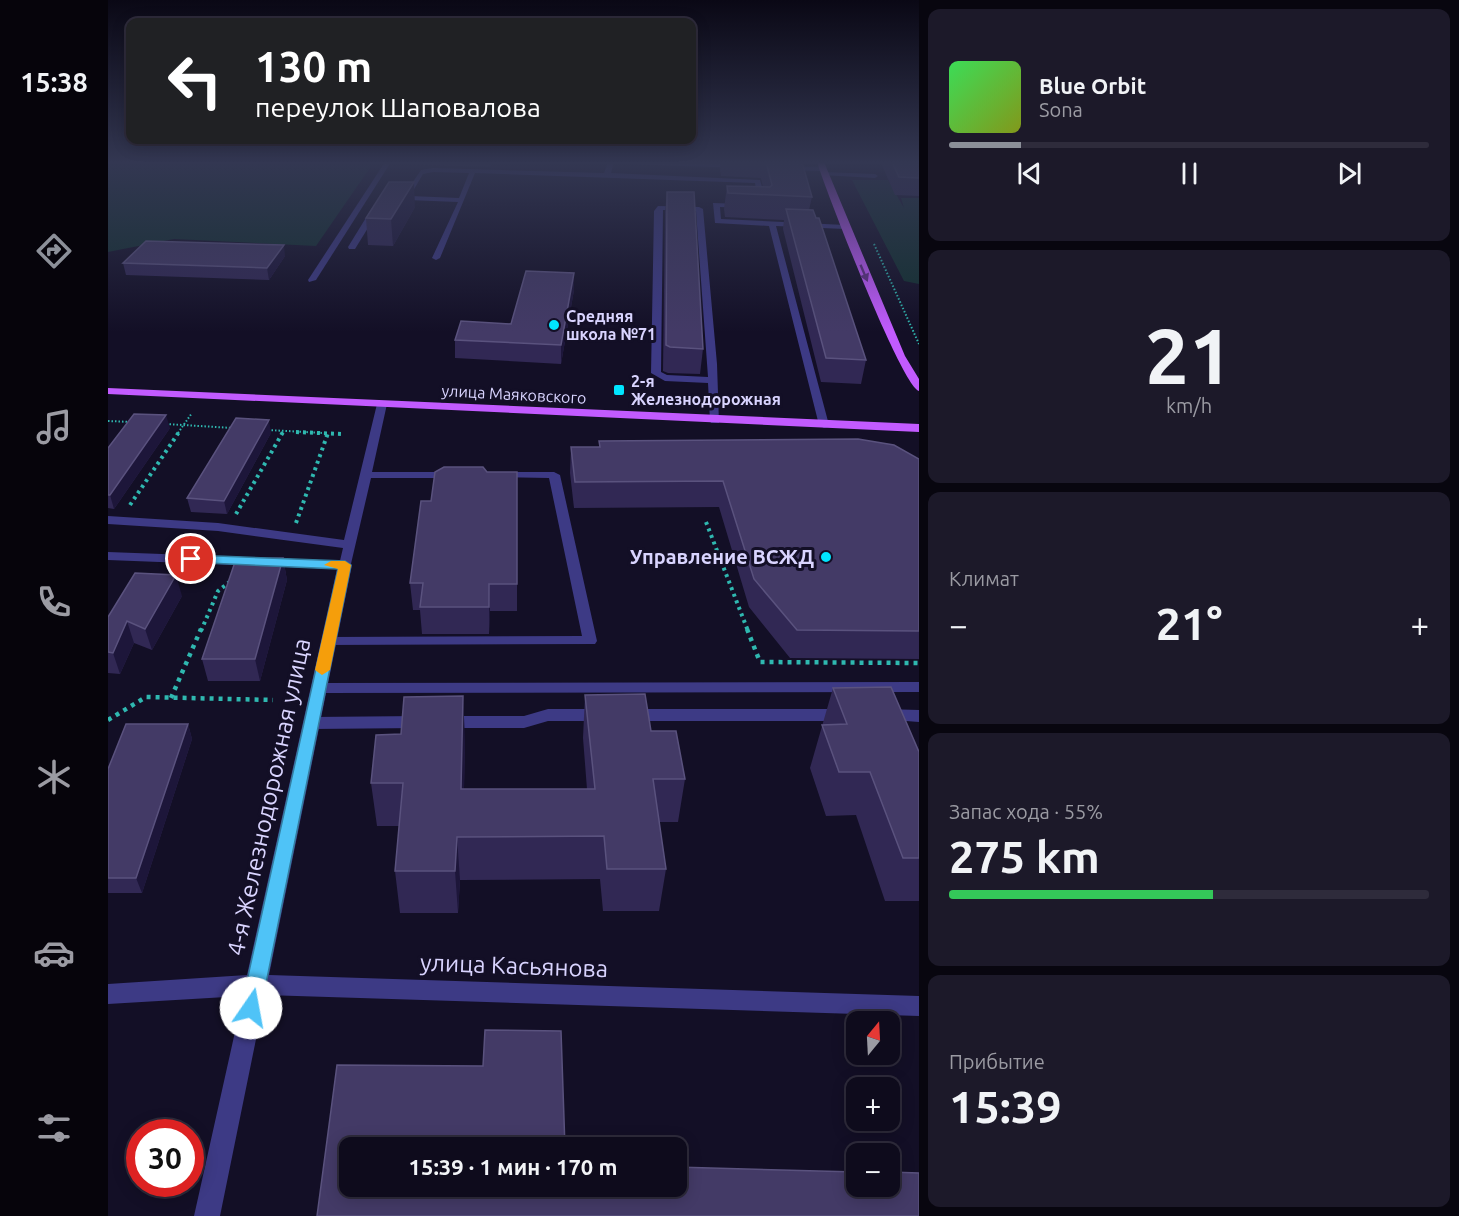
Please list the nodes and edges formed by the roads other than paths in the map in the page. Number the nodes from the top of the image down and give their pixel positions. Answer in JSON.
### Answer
{"nodes":[{"id":1,"x":351,"y":219,"type":"edge"},
{"id":2,"x":369,"y":219,"type":"edge"},
{"id":3,"x":454,"y":219,"type":"edge"},
{"id":4,"x":658,"y":219,"type":"edge"},
{"id":5,"x":700,"y":219,"type":"edge"},
{"id":6,"x":718,"y":219,"type":"edge"},
{"id":7,"x":842,"y":219,"type":"edge"},
{"id":8,"x":772,"y":223,"type":"junction"},
{"id":9,"x":845,"y":227,"type":"junction"},
{"id":10,"x":352,"y":247,"type":"dead end"},
{"id":11,"x":436,"y":258,"type":"dead end"},
{"id":12,"x":312,"y":280,"type":"dead end"},
{"id":13,"x":713,"y":380,"type":"junction"},
{"id":14,"x":919,"y":388,"type":"edge"},
{"id":15,"x":108,"y":392,"type":"edge"},
{"id":16,"x":382,"y":404,"type":"junction"},
{"id":17,"x":715,"y":421,"type":"junction"},
{"id":18,"x":824,"y":425,"type":"junction"},
{"id":19,"x":919,"y":428,"type":"edge"},
{"id":20,"x":366,"y":475,"type":"junction"},
{"id":21,"x":114,"y":520,"type":"edge"},
{"id":22,"x":350,"y":545,"type":"junction"},
{"id":23,"x":108,"y":556,"type":"edge"},
{"id":24,"x":345,"y":565,"type":"junction"},
{"id":25,"x":328,"y":642,"type":"junction"},
{"id":26,"x":919,"y":687,"type":"edge"},
{"id":27,"x":319,"y":688,"type":"junction"},
{"id":28,"x":919,"y":716,"type":"edge"},
{"id":29,"x":312,"y":723,"type":"junction"},
{"id":30,"x":255,"y":985,"type":"junction"},
{"id":31,"x":108,"y":994,"type":"edge"},
{"id":32,"x":919,"y":1006,"type":"edge"},
{"id":33,"x":207,"y":1216,"type":"edge"}],
"edges":[{"from":1,"to":12,"type":"lane"},
{"from":2,"to":10,"type":"lane"},
{"from":3,"to":11,"type":"lane"},
{"from":4,"to":13,"type":"lane"},
{"from":5,"to":13,"type":"lane"},
{"from":6,"to":8,"type":"lane"},
{"from":7,"to":9,"type":"main road"},
{"from":8,"to":9,"type":"lane"},
{"from":8,"to":18,"type":"lane"},
{"from":9,"to":14,"type":"main road","one_way":true},
{"from":13,"to":17,"type":"lane"},
{"from":15,"to":16,"type":"main road","name":"улица Маяковского"},
{"from":16,"to":17,"type":"main road","name":"улица Маяковского"},
{"from":16,"to":20,"type":"lane"},
{"from":17,"to":18,"type":"main road","name":"улица Маяковского"},
{"from":18,"to":19,"type":"main road","name":"улица Маяковского"},
{"from":20,"to":22,"type":"lane"},
{"from":20,"to":25,"type":"lane"},
{"from":21,"to":22,"type":"lane"},
{"from":22,"to":24,"type":"lane"},
{"from":23,"to":24,"type":"street"},
{"from":24,"to":25,"type":"street","name":"4-я Железнодорожная улица"},
{"from":25,"to":27,"type":"street","name":"4-я Железнодорожная улица"},
{"from":26,"to":27,"type":"lane"},
{"from":27,"to":29,"type":"street","name":"4-я Железнодорожная улица"},
{"from":28,"to":29,"type":"lane"},
{"from":29,"to":30,"type":"street","name":"4-я Железнодорожная улица"},
{"from":30,"to":31,"type":"street","name":"улица Касьянова"},
{"from":30,"to":32,"type":"street","name":"улица Касьянова"},
{"from":30,"to":33,"type":"street","name":"4-я Железнодорожная улица"}]}
